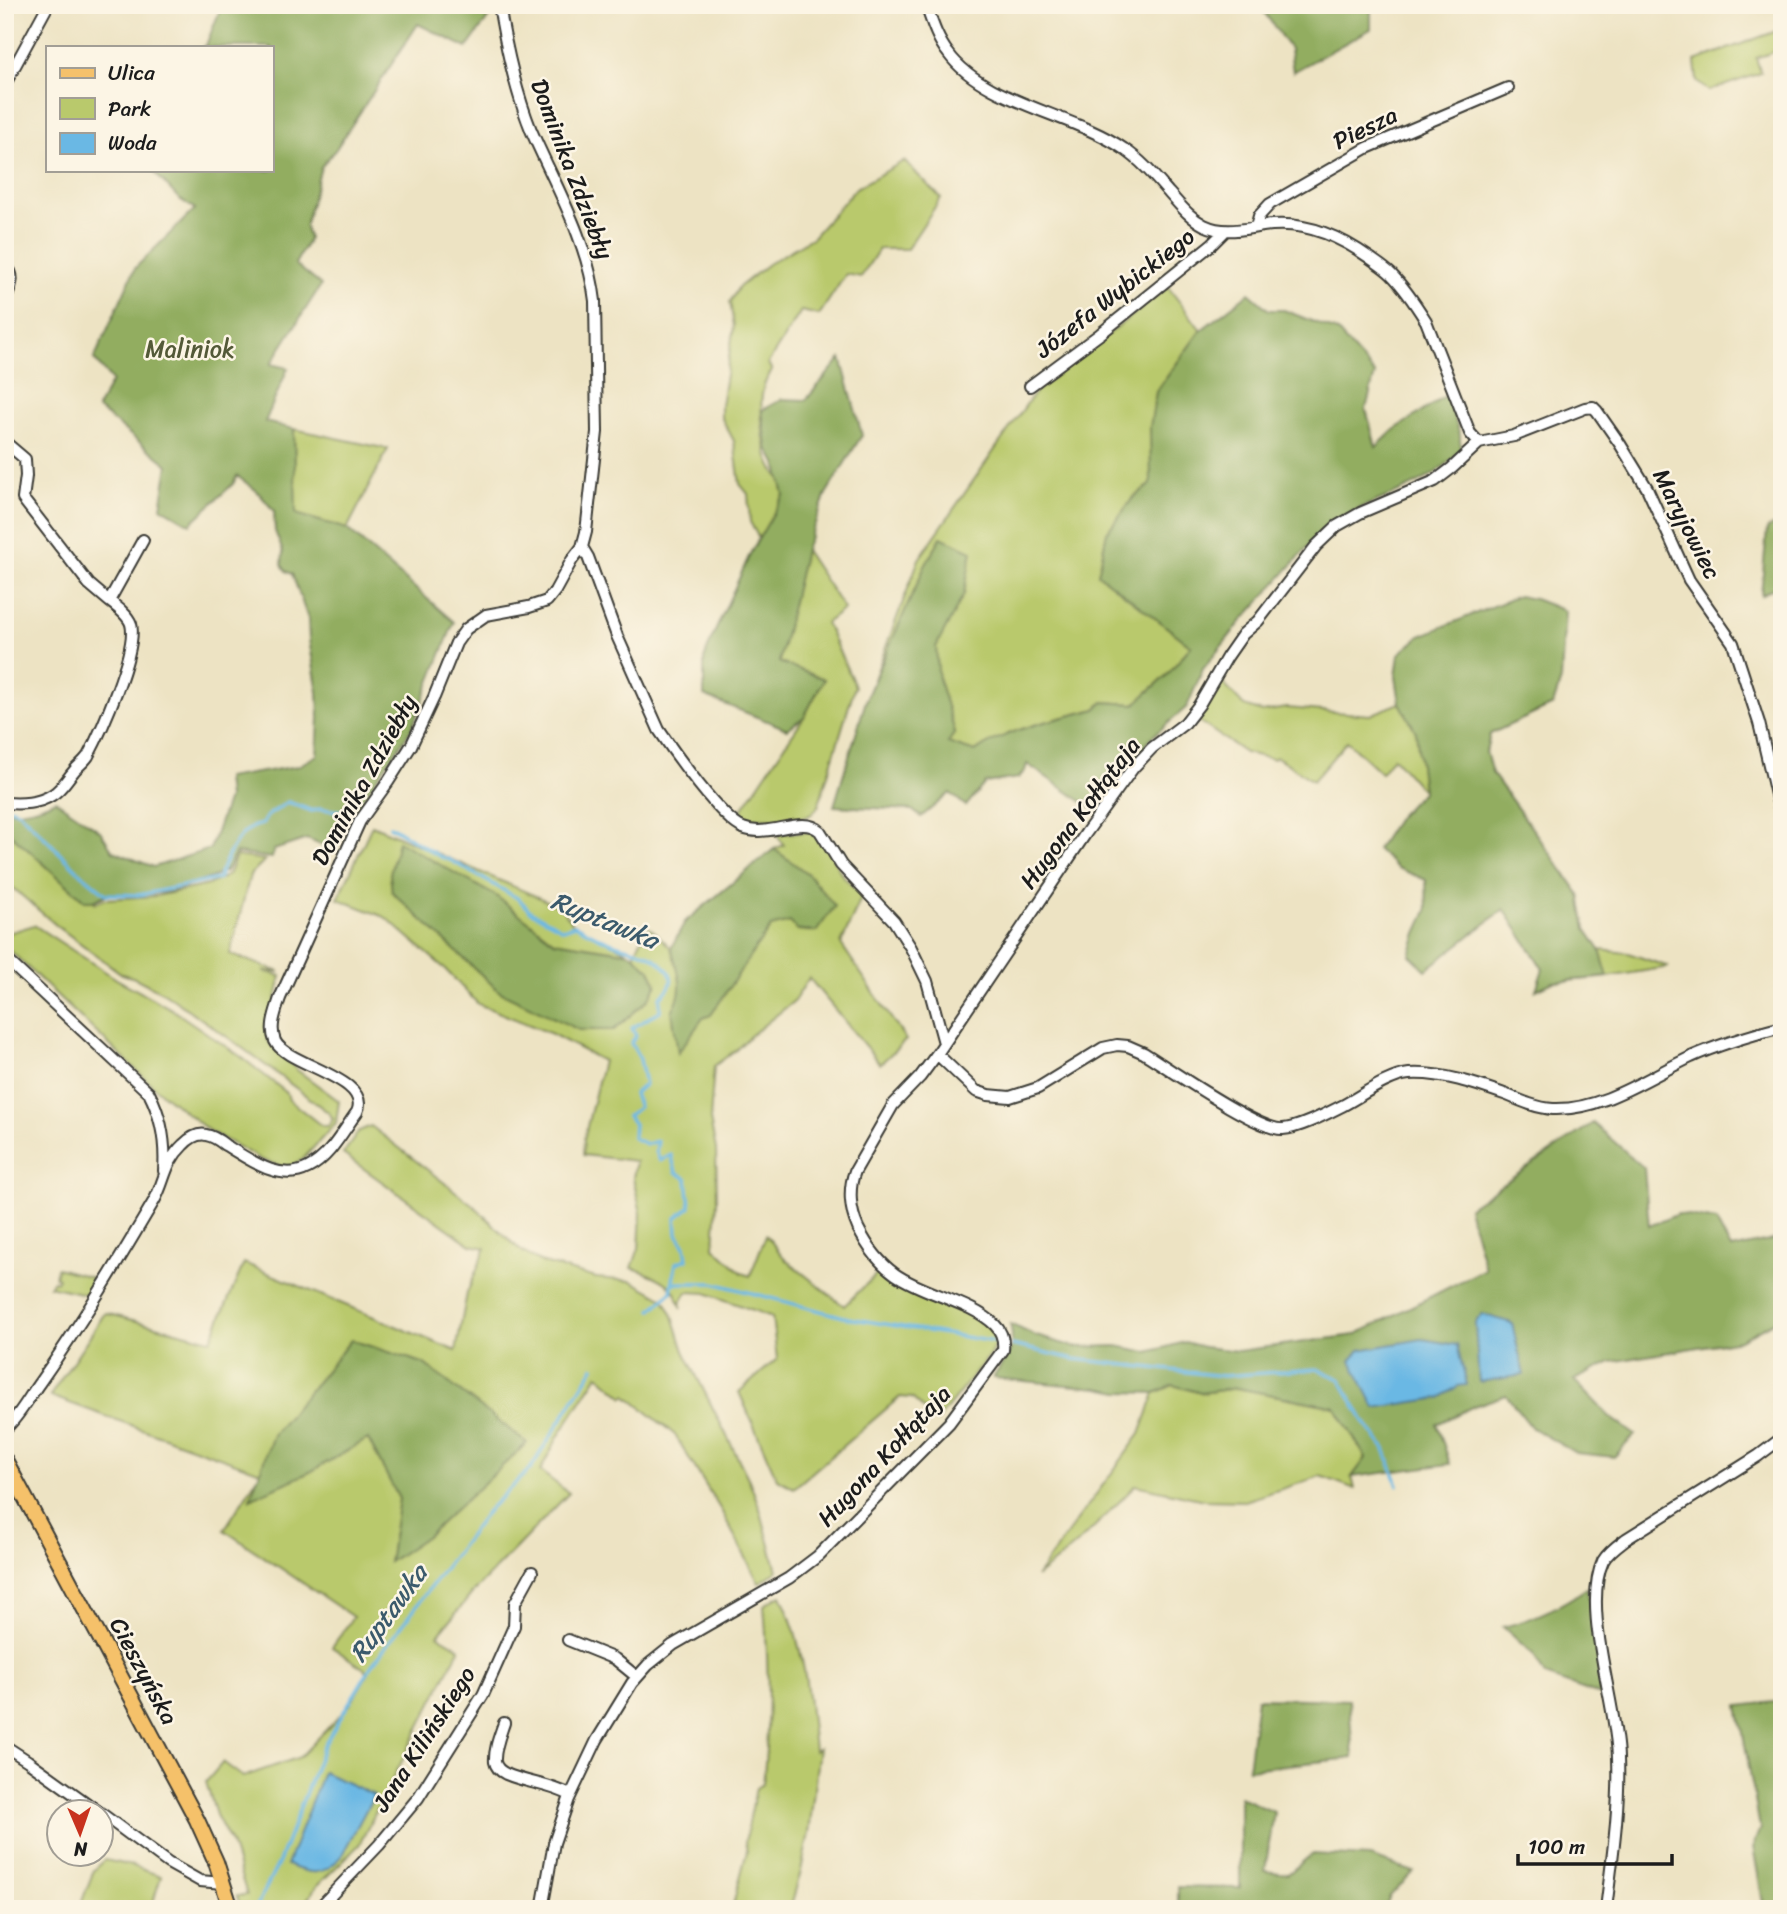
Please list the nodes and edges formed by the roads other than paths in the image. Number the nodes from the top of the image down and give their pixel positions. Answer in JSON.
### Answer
{"nodes":[{"id":1,"x":48,"y":5,"type":"edge"},
{"id":2,"x":499,"y":5,"type":"edge"},
{"id":3,"x":926,"y":5,"type":"edge"},
{"id":4,"x":5,"y":84,"type":"edge"},
{"id":5,"x":1508,"y":88,"type":"dead end"},
{"id":6,"x":1256,"y":227,"type":"junction"},
{"id":7,"x":1224,"y":232,"type":"junction"},
{"id":8,"x":5,"y":265,"type":"edge"},
{"id":9,"x":5,"y":301,"type":"edge"},
{"id":10,"x":1030,"y":386,"type":"dead end"},
{"id":11,"x":5,"y":442,"type":"edge"},
{"id":12,"x":1479,"y":443,"type":"junction"},
{"id":13,"x":142,"y":540,"type":"dead end"},
{"id":14,"x":582,"y":547,"type":"junction"},
{"id":15,"x":109,"y":601,"type":"junction"},
{"id":16,"x":5,"y":803,"type":"edge"},
{"id":17,"x":1782,"y":820,"type":"edge"},
{"id":18,"x":5,"y":958,"type":"edge"},
{"id":19,"x":1782,"y":1027,"type":"edge"},
{"id":20,"x":944,"y":1043,"type":"junction"},
{"id":21,"x":937,"y":1054,"type":"junction"},
{"id":22,"x":164,"y":1174,"type":"junction"},
{"id":23,"x":5,"y":1429,"type":"edge"},
{"id":24,"x":1782,"y":1438,"type":"edge"},
{"id":25,"x":5,"y":1460,"type":"edge"},
{"id":26,"x":532,"y":1573,"type":"dead end"},
{"id":27,"x":568,"y":1640,"type":"dead end"},
{"id":28,"x":637,"y":1678,"type":"junction"},
{"id":29,"x":504,"y":1723,"type":"dead end"},
{"id":30,"x":5,"y":1746,"type":"edge"},
{"id":31,"x":570,"y":1796,"type":"junction"},
{"id":32,"x":80,"y":1798,"type":"edge"},
{"id":33,"x":116,"y":1825,"type":"edge"},
{"id":34,"x":223,"y":1883,"type":"junction"},
{"id":35,"x":231,"y":1909,"type":"edge"},
{"id":36,"x":318,"y":1909,"type":"edge"},
{"id":37,"x":542,"y":1909,"type":"edge"},
{"id":38,"x":1606,"y":1909,"type":"edge"}],
"edges":[{"from":1,"to":4,"type":"street"},
{"from":2,"to":14,"type":"street","name":"Dominika Zdziebły"},
{"from":3,"to":7,"type":"street"},
{"from":5,"to":6,"type":"street","name":"Piesza"},
{"from":6,"to":7,"type":"street"},
{"from":6,"to":12,"type":"street"},
{"from":7,"to":10,"type":"street","name":"Józefa Wybickiego"},
{"from":8,"to":9,"type":"street"},
{"from":11,"to":15,"type":"street"},
{"from":12,"to":17,"type":"street","name":"Maryjowiec"},
{"from":12,"to":20,"type":"street","name":"Hugona Kołłątaja"},
{"from":13,"to":15,"type":"street"},
{"from":14,"to":20,"type":"street"},
{"from":14,"to":22,"type":"street","name":"Dominika Zdziebły"},
{"from":15,"to":16,"type":"street"},
{"from":18,"to":22,"type":"street","name":"Dominika Zdziebły"},
{"from":19,"to":21,"type":"street"},
{"from":20,"to":21,"type":"street","name":"Hugona Kołłątaja"},
{"from":21,"to":28,"type":"street","name":"Hugona Kołłątaja"},
{"from":22,"to":23,"type":"street","name":"Dominika Zdziebły"},
{"from":24,"to":38,"type":"street"},
{"from":25,"to":34,"type":"main road","name":"Cieszyńska"},
{"from":26,"to":36,"type":"street","name":"Jana Kilińskiego"},
{"from":27,"to":28,"type":"street"},
{"from":28,"to":31,"type":"street","name":"Hugona Kołłątaja"},
{"from":29,"to":31,"type":"street"},
{"from":30,"to":32,"type":"street"},
{"from":31,"to":37,"type":"street","name":"Hugona Kołłątaja"},
{"from":33,"to":34,"type":"street"},
{"from":34,"to":35,"type":"main road","name":"Cieszyńska"}]}
